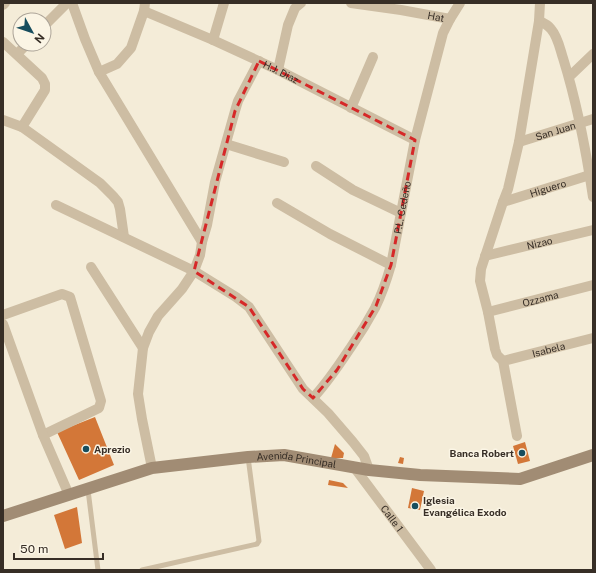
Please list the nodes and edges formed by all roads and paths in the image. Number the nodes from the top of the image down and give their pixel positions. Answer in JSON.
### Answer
{"nodes":[{"id":1,"x":67,"y":3,"type":"edge"},
{"id":2,"x":72,"y":3,"type":"edge"},
{"id":3,"x":224,"y":3,"type":"edge"},
{"id":4,"x":302,"y":3,"type":"edge"},
{"id":5,"x":351,"y":3,"type":"edge"},
{"id":6,"x":460,"y":3,"type":"edge"},
{"id":7,"x":540,"y":3,"type":"edge"},
{"id":8,"x":144,"y":7,"type":"edge"},
{"id":9,"x":52,"y":18,"type":"edge"},
{"id":10,"x":450,"y":19,"type":"junction"},
{"id":11,"x":539,"y":21,"type":"junction"},
{"id":12,"x":213,"y":40,"type":"junction"},
{"id":13,"x":3,"y":42,"type":"edge"},
{"id":14,"x":17,"y":54,"type":"joint"},
{"id":15,"x":593,"y":54,"type":"edge"},
{"id":16,"x":373,"y":58,"type":"dead end"},
{"id":17,"x":259,"y":61,"type":"junction"},
{"id":18,"x":278,"y":70,"type":"junction"},
{"id":19,"x":99,"y":72,"type":"junction"},
{"id":20,"x":569,"y":77,"type":"junction"},
{"id":21,"x":351,"y":108,"type":"junction"},
{"id":22,"x":593,"y":119,"type":"edge"},
{"id":23,"x":3,"y":120,"type":"edge"},
{"id":24,"x":580,"y":123,"type":"junction"},
{"id":25,"x":22,"y":127,"type":"junction"},
{"id":26,"x":416,"y":140,"type":"junction"},
{"id":27,"x":519,"y":142,"type":"junction"},
{"id":28,"x":226,"y":144,"type":"junction"},
{"id":29,"x":284,"y":162,"type":"dead end"},
{"id":30,"x":316,"y":166,"type":"dead end"},
{"id":31,"x":591,"y":175,"type":"edge"},
{"id":32,"x":593,"y":197,"type":"edge"},
{"id":33,"x":502,"y":202,"type":"junction"},
{"id":34,"x":277,"y":203,"type":"dead end"},
{"id":35,"x":56,"y":205,"type":"dead end"},
{"id":36,"x":401,"y":213,"type":"junction"},
{"id":37,"x":593,"y":230,"type":"edge"},
{"id":38,"x":124,"y":237,"type":"junction"},
{"id":39,"x":202,"y":242,"type":"junction"},
{"id":40,"x":485,"y":256,"type":"junction"},
{"id":41,"x":391,"y":265,"type":"junction"},
{"id":42,"x":91,"y":267,"type":"dead end"},
{"id":43,"x":194,"y":271,"type":"junction"},
{"id":44,"x":593,"y":284,"type":"edge"},
{"id":45,"x":488,"y":312,"type":"junction"},
{"id":46,"x":3,"y":316,"type":"edge"},
{"id":47,"x":3,"y":324,"type":"edge"},
{"id":48,"x":593,"y":338,"type":"edge"},
{"id":49,"x":143,"y":348,"type":"junction"},
{"id":50,"x":503,"y":361,"type":"junction"},
{"id":51,"x":313,"y":398,"type":"junction"},
{"id":52,"x":43,"y":435,"type":"junction"},
{"id":53,"x":517,"y":436,"type":"dead end"},
{"id":54,"x":593,"y":455,"type":"edge"},
{"id":55,"x":248,"y":457,"type":"junction"},
{"id":56,"x":354,"y":467,"type":"junction"},
{"id":57,"x":152,"y":468,"type":"junction"},
{"id":58,"x":369,"y":470,"type":"junction"},
{"id":59,"x":87,"y":489,"type":"junction"},
{"id":60,"x":69,"y":495,"type":"junction"},
{"id":61,"x":3,"y":516,"type":"edge"},
{"id":62,"x":98,"y":570,"type":"edge"},
{"id":63,"x":142,"y":570,"type":"edge"},
{"id":64,"x":431,"y":570,"type":"edge"}],
"edges":[{"from":1,"to":9,"type":"street"},
{"from":2,"to":19,"type":"street"},
{"from":3,"to":12,"type":"street"},
{"from":4,"to":18,"type":"street"},
{"from":5,"to":10,"type":"street","name":"Hat"},
{"from":6,"to":10,"type":"street","name":"P.L. Cedeño"},
{"from":7,"to":11,"type":"street"},
{"from":8,"to":12,"type":"street","name":"H.J. Diaz"},
{"from":8,"to":19,"type":"street"},
{"from":10,"to":26,"type":"street","name":"P.L. Cedeño"},
{"from":11,"to":20,"type":"street"},
{"from":11,"to":27,"type":"street"},
{"from":12,"to":17,"type":"street","name":"H.J. Diaz"},
{"from":13,"to":14,"type":"street"},
{"from":14,"to":25,"type":"street"},
{"from":15,"to":20,"type":"street"},
{"from":16,"to":21,"type":"street"},
{"from":17,"to":18,"type":"street","name":"H.J. Diaz"},
{"from":17,"to":28,"type":"street"},
{"from":18,"to":21,"type":"street","name":"H.J. Diaz"},
{"from":19,"to":39,"type":"street"},
{"from":20,"to":24,"type":"street"},
{"from":21,"to":26,"type":"street","name":"H.J. Diaz"},
{"from":22,"to":24,"type":"street","name":"San Juan"},
{"from":23,"to":25,"type":"street"},
{"from":24,"to":27,"type":"street","name":"San Juan"},
{"from":24,"to":31,"type":"street"},
{"from":25,"to":38,"type":"street"},
{"from":26,"to":36,"type":"street","name":"P.L. Cedeño"},
{"from":27,"to":33,"type":"street"},
{"from":28,"to":29,"type":"street"},
{"from":28,"to":39,"type":"street"},
{"from":30,"to":36,"type":"street"},
{"from":31,"to":32,"type":"street"},
{"from":31,"to":33,"type":"street","name":"Higuero"},
{"from":33,"to":40,"type":"street"},
{"from":34,"to":41,"type":"street"},
{"from":35,"to":38,"type":"street"},
{"from":36,"to":41,"type":"street","name":"P.L. Cedeño"},
{"from":37,"to":40,"type":"street","name":"Nizao"},
{"from":38,"to":43,"type":"street"},
{"from":39,"to":43,"type":"street"},
{"from":40,"to":45,"type":"street"},
{"from":41,"to":51,"type":"street","name":"P.L. Cedeño"},
{"from":42,"to":49,"type":"street"},
{"from":43,"to":49,"type":"street"},
{"from":43,"to":51,"type":"street"},
{"from":44,"to":45,"type":"street","name":"Ozzama"},
{"from":45,"to":50,"type":"street"},
{"from":46,"to":52,"type":"street"},
{"from":47,"to":52,"type":"street"},
{"from":48,"to":50,"type":"street","name":"Isabela"},
{"from":49,"to":57,"type":"street"},
{"from":50,"to":53,"type":"street"},
{"from":51,"to":58,"type":"street"},
{"from":52,"to":60,"type":"street"},
{"from":54,"to":58,"type":"street","name":"Avenida Principal"},
{"from":55,"to":56,"type":"street","name":"Avenida Principal"},
{"from":55,"to":57,"type":"street","name":"Avenida Principal"},
{"from":55,"to":63,"type":"lane"},
{"from":56,"to":58,"type":"street","name":"Avenida Principal"},
{"from":56,"to":64,"type":"street","name":"Calle 1"},
{"from":57,"to":59,"type":"street","name":"Avenida Principal"},
{"from":59,"to":60,"type":"street","name":"Avenida Principal"},
{"from":59,"to":62,"type":"lane"},
{"from":60,"to":61,"type":"street","name":"Avenida Principal"}]}
